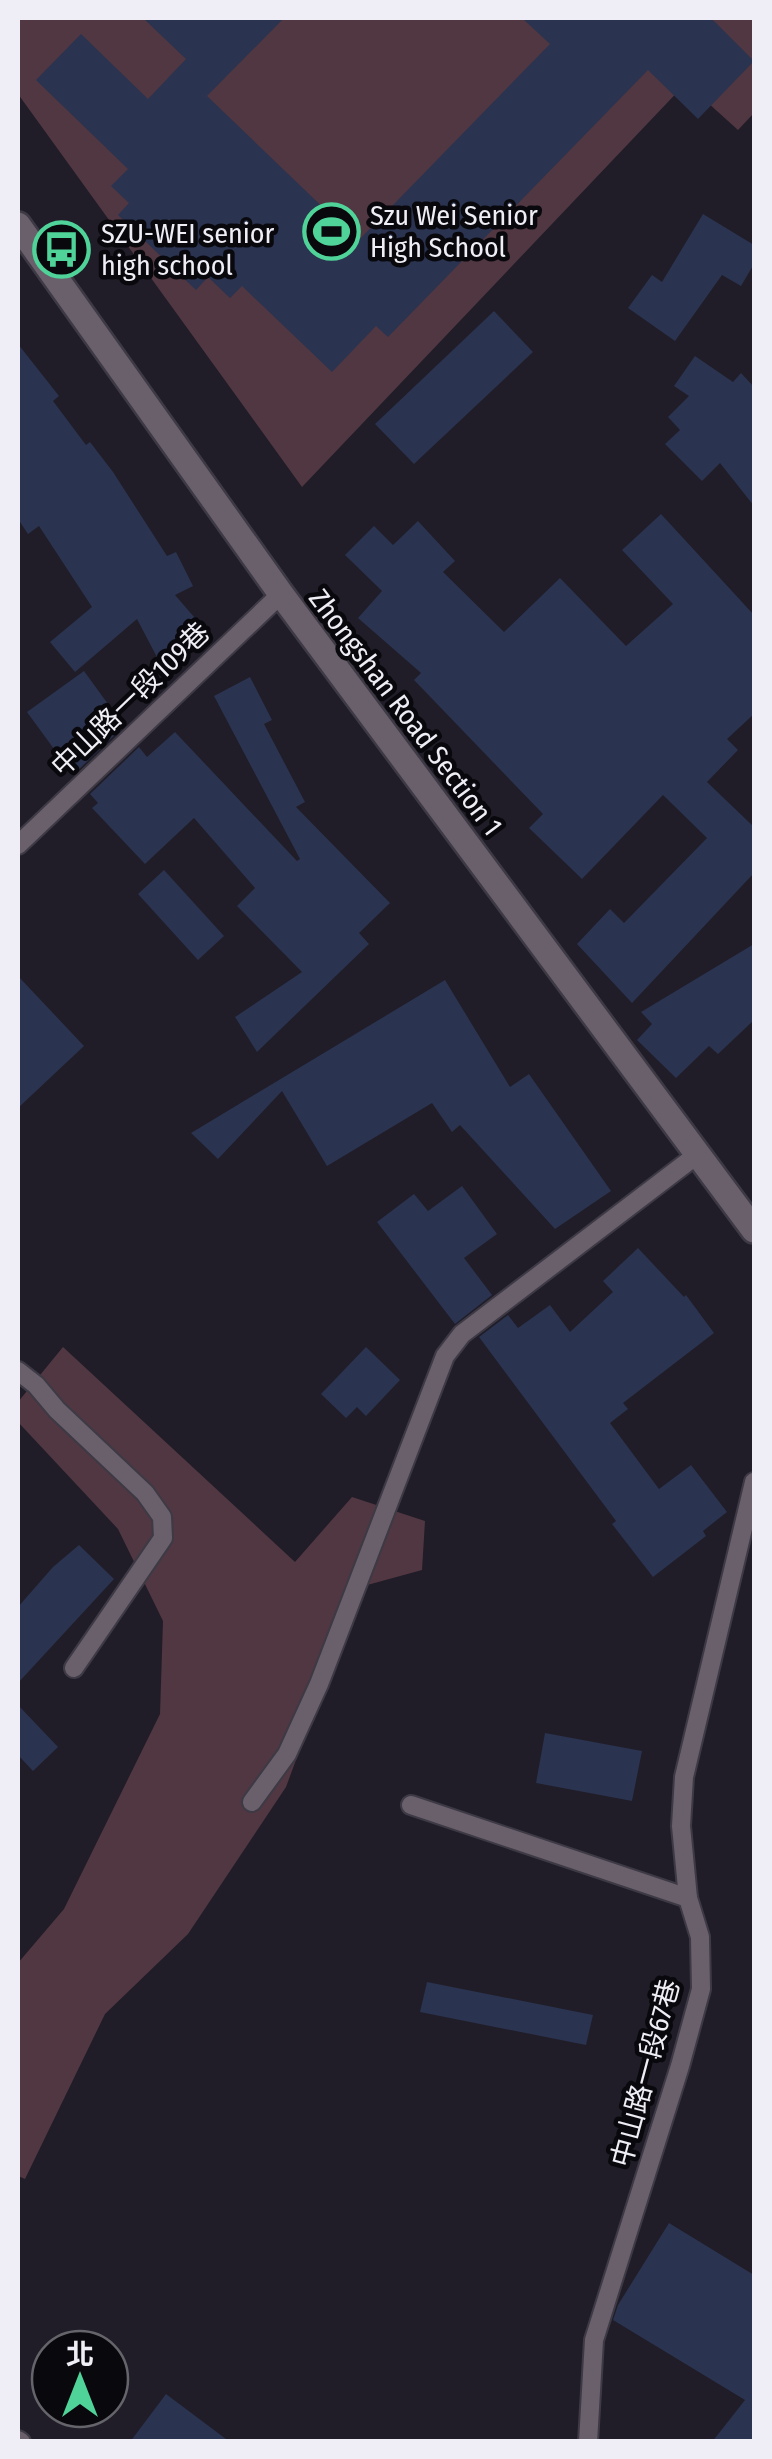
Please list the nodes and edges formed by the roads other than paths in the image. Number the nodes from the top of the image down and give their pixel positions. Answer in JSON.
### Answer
{"nodes":[{"id":1,"x":18,"y":225,"type":"edge"},
{"id":2,"x":281,"y":594,"type":"junction"},
{"id":3,"x":18,"y":844,"type":"edge"},
{"id":4,"x":698,"y":1154,"type":"junction"},
{"id":5,"x":754,"y":1230,"type":"edge"},
{"id":6,"x":18,"y":1371,"type":"edge"},
{"id":7,"x":754,"y":1482,"type":"edge"},
{"id":8,"x":74,"y":1668,"type":"dead end"},
{"id":9,"x":252,"y":1802,"type":"dead end"},
{"id":10,"x":410,"y":1805,"type":"dead end"},
{"id":11,"x":688,"y":1898,"type":"junction"},
{"id":12,"x":588,"y":2442,"type":"edge"}],
"edges":[{"from":1,"to":2,"type":"street","name":"Zhongshan Road Section 1"},
{"from":2,"to":3,"type":"lane","name":"中山路一段109巷"},
{"from":2,"to":4,"type":"street","name":"Zhongshan Road Section 1"},
{"from":4,"to":5,"type":"street","name":"Zhongshan Road Section 1"},
{"from":4,"to":9,"type":"lane"},
{"from":6,"to":8,"type":"lane"},
{"from":7,"to":11,"type":"lane","name":"中山路一段67巷"},
{"from":10,"to":11,"type":"lane"},
{"from":11,"to":12,"type":"lane","name":"中山路一段67巷"}]}
